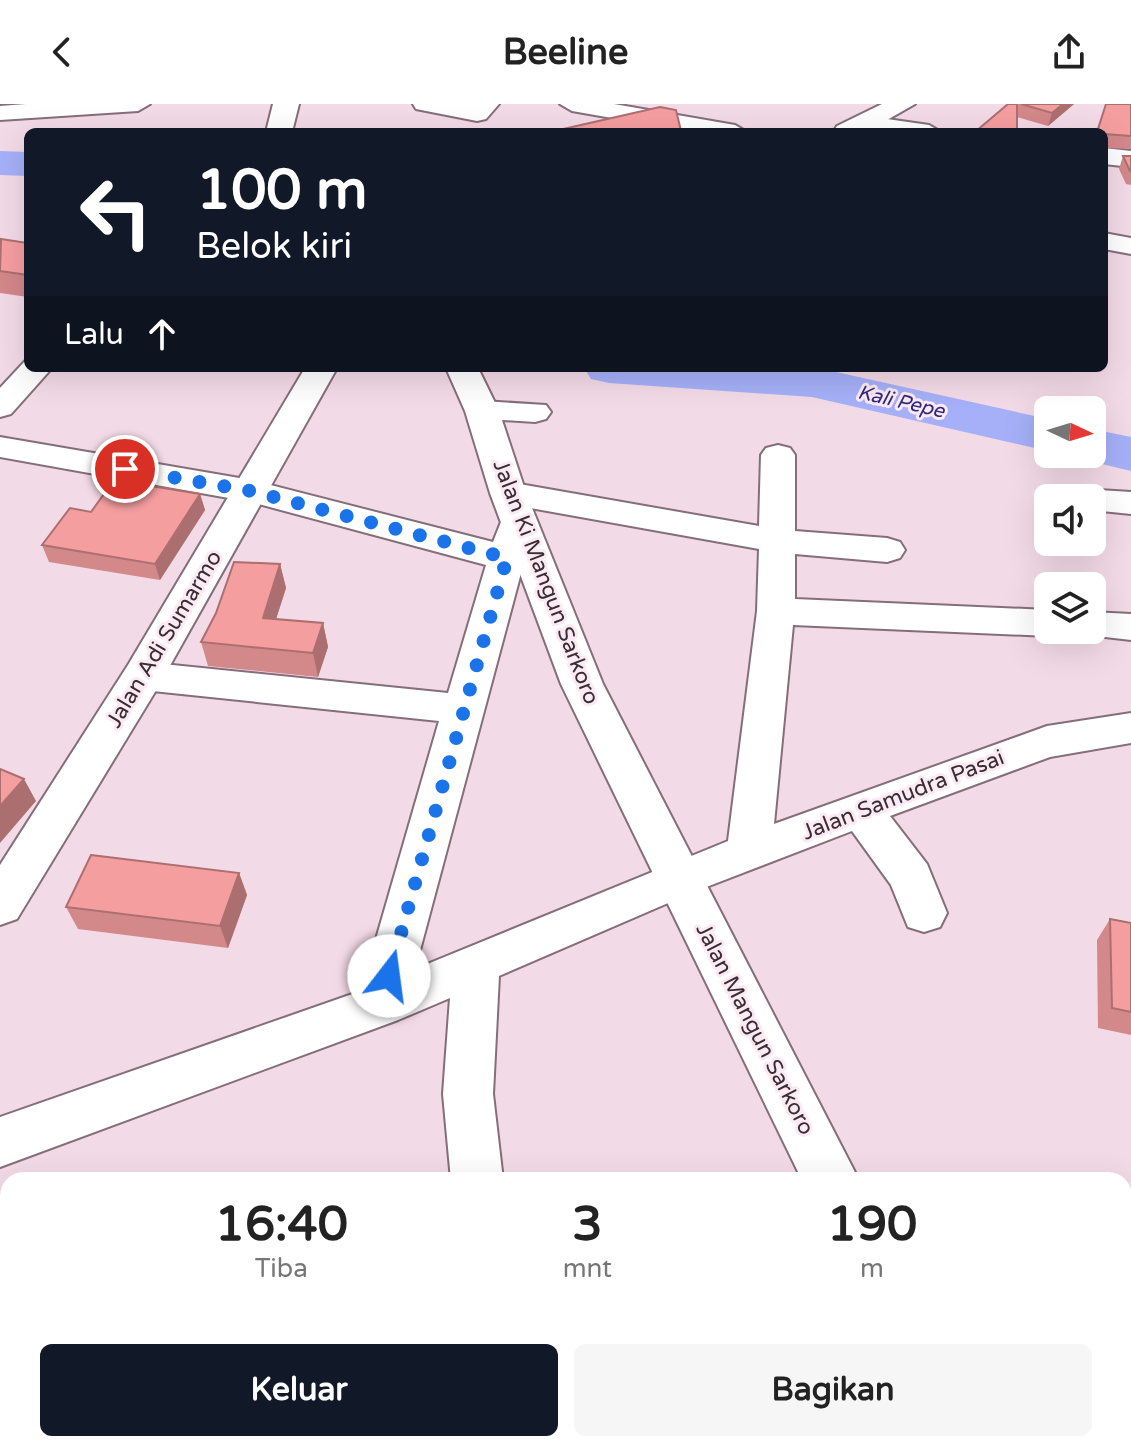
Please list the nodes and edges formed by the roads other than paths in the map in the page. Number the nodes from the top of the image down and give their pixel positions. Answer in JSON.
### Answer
{"nodes":[{"id":1,"x":138,"y":104,"type":"edge"},
{"id":2,"x":425,"y":104,"type":"edge"},
{"id":3,"x":487,"y":104,"type":"edge"},
{"id":4,"x":902,"y":104,"type":"edge"},
{"id":5,"x":585,"y":105,"type":"edge"},
{"id":6,"x":74,"y":107,"type":"edge"},
{"id":7,"x":301,"y":109,"type":"edge"},
{"id":8,"x":0,"y":113,"type":"edge"},
{"id":9,"x":856,"y":127,"type":"edge"},
{"id":10,"x":283,"y":128,"type":"edge"},
{"id":11,"x":713,"y":128,"type":"edge"},
{"id":12,"x":1108,"y":156,"type":"edge"},
{"id":13,"x":1131,"y":159,"type":"edge"},
{"id":14,"x":1108,"y":242,"type":"edge"},
{"id":15,"x":1131,"y":246,"type":"edge"},
{"id":16,"x":32,"y":372,"type":"edge"},
{"id":17,"x":319,"y":372,"type":"edge"},
{"id":18,"x":464,"y":372,"type":"edge"},
{"id":19,"x":0,"y":407,"type":"edge"},
{"id":20,"x":482,"y":411,"type":"junction"},
{"id":21,"x":535,"y":412,"type":"dead end"},
{"id":22,"x":0,"y":447,"type":"edge"},
{"id":23,"x":778,"y":455,"type":"dead end"},
{"id":24,"x":251,"y":491,"type":"junction"},
{"id":25,"x":512,"y":506,"type":"junction"},
{"id":26,"x":777,"y":541,"type":"junction"},
{"id":27,"x":887,"y":550,"type":"dead end"},
{"id":28,"x":507,"y":558,"type":"junction"},
{"id":29,"x":776,"y":611,"type":"junction"},
{"id":30,"x":1034,"y":622,"type":"edge"},
{"id":31,"x":1106,"y":626,"type":"edge"},
{"id":32,"x":1131,"y":627,"type":"edge"},
{"id":33,"x":143,"y":676,"type":"junction"},
{"id":34,"x":463,"y":709,"type":"junction"},
{"id":35,"x":1131,"y":728,"type":"edge"},
{"id":36,"x":862,"y":811,"type":"junction"},
{"id":37,"x":749,"y":853,"type":"junction"},
{"id":38,"x":680,"y":878,"type":"junction"},
{"id":39,"x":0,"y":905,"type":"edge"},
{"id":40,"x":924,"y":913,"type":"dead end"},
{"id":41,"x":476,"y":966,"type":"junction"},
{"id":42,"x":381,"y":1005,"type":"junction"},
{"id":43,"x":0,"y":1142,"type":"edge"},
{"id":44,"x":476,"y":1172,"type":"edge"},
{"id":45,"x":827,"y":1172,"type":"edge"}],
"edges":[{"from":1,"to":6,"type":"street"},
{"from":2,"to":3,"type":"street"},
{"from":4,"to":9,"type":"main road"},
{"from":5,"to":11,"type":"street"},
{"from":6,"to":8,"type":"street"},
{"from":7,"to":10,"type":"main road"},
{"from":12,"to":13,"type":"street"},
{"from":14,"to":15,"type":"street"},
{"from":16,"to":19,"type":"street"},
{"from":17,"to":24,"type":"main road","name":"Jalan Adi Sumarmo"},
{"from":18,"to":20,"type":"main road","name":"Jalan Ki Mangun Sarkoro"},
{"from":20,"to":21,"type":"street"},
{"from":20,"to":25,"type":"main road","name":"Jalan Ki Mangun Sarkoro"},
{"from":22,"to":24,"type":"street"},
{"from":23,"to":26,"type":"street"},
{"from":24,"to":28,"type":"street"},
{"from":24,"to":33,"type":"main road","name":"Jalan Adi Sumarmo"},
{"from":25,"to":26,"type":"street"},
{"from":25,"to":28,"type":"street"},
{"from":25,"to":38,"type":"main road","name":"Jalan Ki Mangun Sarkoro"},
{"from":26,"to":27,"type":"street"},
{"from":26,"to":29,"type":"street"},
{"from":28,"to":34,"type":"street"},
{"from":29,"to":30,"type":"street"},
{"from":29,"to":37,"type":"street"},
{"from":31,"to":32,"type":"street"},
{"from":33,"to":34,"type":"street"},
{"from":33,"to":39,"type":"main road","name":"Jalan Adi Sumarmo"},
{"from":34,"to":42,"type":"street"},
{"from":35,"to":36,"type":"street","name":"Jalan Samudra Pasai"},
{"from":36,"to":37,"type":"street","name":"Jalan Samudra Pasai"},
{"from":36,"to":40,"type":"street"},
{"from":37,"to":38,"type":"street","name":"Jalan Samudra Pasai"},
{"from":38,"to":41,"type":"street","name":"Jalan Samudra Pasai"},
{"from":38,"to":45,"type":"main road","name":"Jalan Mangun Sarkoro"},
{"from":41,"to":42,"type":"street","name":"Jalan Samudra Pasai"},
{"from":41,"to":44,"type":"street"},
{"from":42,"to":43,"type":"street","name":"Jalan Samudra Pasai"}]}
